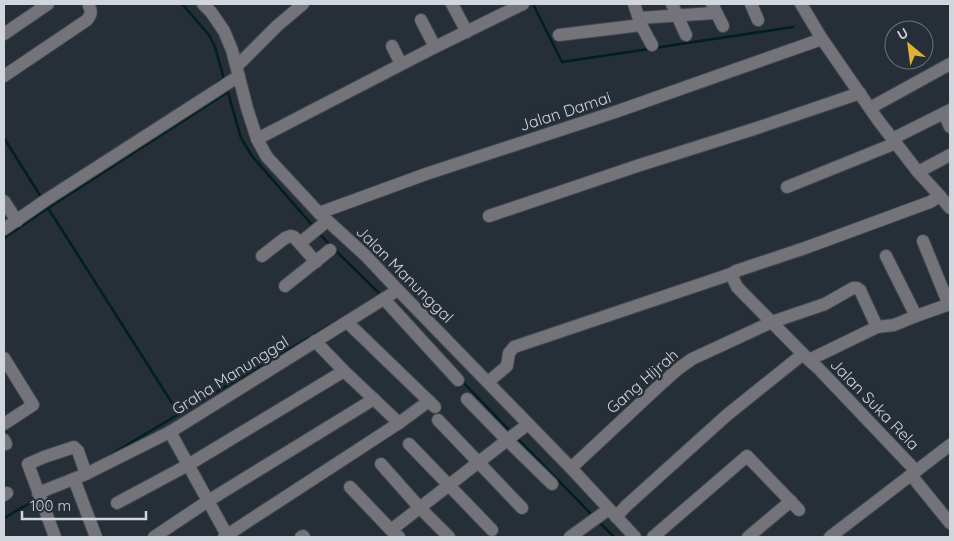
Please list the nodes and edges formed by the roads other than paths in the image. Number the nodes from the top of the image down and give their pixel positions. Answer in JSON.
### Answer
{"nodes":[{"id":1,"x":48,"y":4,"type":"edge"},
{"id":2,"x":203,"y":4,"type":"edge"},
{"id":3,"x":303,"y":4,"type":"edge"},
{"id":4,"x":452,"y":4,"type":"edge"},
{"id":5,"x":523,"y":4,"type":"edge"},
{"id":6,"x":634,"y":4,"type":"edge"},
{"id":7,"x":751,"y":4,"type":"edge"},
{"id":8,"x":801,"y":4,"type":"edge"},
{"id":9,"x":89,"y":5,"type":"edge"},
{"id":10,"x":714,"y":8,"type":"edge"},
{"id":11,"x":498,"y":9,"type":"edge"},
{"id":12,"x":674,"y":9,"type":"edge"},
{"id":13,"x":421,"y":20,"type":"dead end"},
{"id":14,"x":758,"y":20,"type":"dead end"},
{"id":15,"x":640,"y":22,"type":"junction"},
{"id":16,"x":723,"y":26,"type":"dead end"},
{"id":17,"x":468,"y":32,"type":"junction"},
{"id":18,"x":4,"y":34,"type":"edge"},
{"id":19,"x":559,"y":35,"type":"dead end"},
{"id":20,"x":686,"y":35,"type":"dead end"},
{"id":21,"x":822,"y":39,"type":"junction"},
{"id":22,"x":652,"y":44,"type":"dead end"},
{"id":23,"x":392,"y":46,"type":"dead end"},
{"id":24,"x":435,"y":47,"type":"junction"},
{"id":25,"x":401,"y":64,"type":"junction"},
{"id":26,"x":950,"y":64,"type":"edge"},
{"id":27,"x":237,"y":73,"type":"junction"},
{"id":28,"x":4,"y":76,"type":"edge"},
{"id":29,"x":860,"y":93,"type":"junction"},
{"id":30,"x":870,"y":108,"type":"junction"},
{"id":31,"x":947,"y":112,"type":"edge"},
{"id":32,"x":950,"y":127,"type":"edge"},
{"id":33,"x":257,"y":139,"type":"junction"},
{"id":34,"x":894,"y":141,"type":"junction"},
{"id":35,"x":950,"y":155,"type":"edge"},
{"id":36,"x":918,"y":172,"type":"junction"},
{"id":37,"x":787,"y":187,"type":"dead end"},
{"id":38,"x":940,"y":196,"type":"junction"},
{"id":39,"x":4,"y":201,"type":"edge"},
{"id":40,"x":950,"y":208,"type":"edge"},
{"id":41,"x":489,"y":216,"type":"dead end"},
{"id":42,"x":17,"y":221,"type":"junction"},
{"id":43,"x":321,"y":222,"type":"junction"},
{"id":44,"x":4,"y":229,"type":"edge"},
{"id":45,"x":923,"y":241,"type":"dead end"},
{"id":46,"x":300,"y":243,"type":"junction"},
{"id":47,"x":330,"y":250,"type":"dead end"},
{"id":48,"x":262,"y":256,"type":"dead end"},
{"id":49,"x":886,"y":256,"type":"dead end"},
{"id":50,"x":316,"y":262,"type":"junction"},
{"id":51,"x":731,"y":274,"type":"junction"},
{"id":52,"x":285,"y":286,"type":"dead end"},
{"id":53,"x":398,"y":290,"type":"junction"},
{"id":54,"x":384,"y":299,"type":"junction"},
{"id":55,"x":950,"y":305,"type":"edge"},
{"id":56,"x":916,"y":316,"type":"junction"},
{"id":57,"x":347,"y":322,"type":"junction"},
{"id":58,"x":772,"y":322,"type":"junction"},
{"id":59,"x":877,"y":327,"type":"junction"},
{"id":60,"x":315,"y":341,"type":"junction"},
{"id":61,"x":806,"y":357,"type":"junction"},
{"id":62,"x":4,"y":358,"type":"edge"},
{"id":63,"x":344,"y":371,"type":"junction"},
{"id":64,"x":458,"y":380,"type":"dead end"},
{"id":65,"x":488,"y":382,"type":"junction"},
{"id":66,"x":374,"y":399,"type":"junction"},
{"id":67,"x":467,"y":399,"type":"dead end"},
{"id":68,"x":438,"y":420,"type":"dead end"},
{"id":69,"x":399,"y":423,"type":"junction"},
{"id":70,"x":4,"y":424,"type":"edge"},
{"id":71,"x":170,"y":432,"type":"junction"},
{"id":72,"x":516,"y":433,"type":"junction"},
{"id":73,"x":409,"y":444,"type":"dead end"},
{"id":74,"x":950,"y":445,"type":"edge"},
{"id":75,"x":478,"y":462,"type":"junction"},
{"id":76,"x":381,"y":464,"type":"dead end"},
{"id":77,"x":188,"y":465,"type":"junction"},
{"id":78,"x":571,"y":468,"type":"junction"},
{"id":79,"x":913,"y":473,"type":"junction"},
{"id":80,"x":80,"y":476,"type":"junction"},
{"id":81,"x":552,"y":484,"type":"dead end"},
{"id":82,"x":449,"y":485,"type":"junction"},
{"id":83,"x":350,"y":487,"type":"dead end"},
{"id":84,"x":38,"y":493,"type":"junction"},
{"id":85,"x":208,"y":501,"type":"junction"},
{"id":86,"x":117,"y":503,"type":"dead end"},
{"id":87,"x":420,"y":508,"type":"junction"},
{"id":88,"x":522,"y":508,"type":"dead end"},
{"id":89,"x":612,"y":513,"type":"junction"},
{"id":90,"x":950,"y":523,"type":"edge"},
{"id":91,"x":492,"y":530,"type":"dead end"},
{"id":92,"x":395,"y":534,"type":"edge"},
{"id":93,"x":55,"y":537,"type":"edge"},
{"id":94,"x":96,"y":537,"type":"edge"},
{"id":95,"x":154,"y":537,"type":"edge"},
{"id":96,"x":226,"y":537,"type":"edge"},
{"id":97,"x":449,"y":537,"type":"edge"},
{"id":98,"x":570,"y":537,"type":"edge"},
{"id":99,"x":635,"y":537,"type":"edge"},
{"id":100,"x":653,"y":537,"type":"edge"},
{"id":101,"x":748,"y":537,"type":"edge"},
{"id":102,"x":830,"y":537,"type":"edge"}],
"edges":[{"from":1,"to":18,"type":"street"},
{"from":2,"to":27,"type":"street","name":"Jalan Manunggal"},
{"from":3,"to":27,"type":"street"},
{"from":4,"to":17,"type":"street"},
{"from":5,"to":11,"type":"street"},
{"from":6,"to":15,"type":"street"},
{"from":7,"to":14,"type":"street"},
{"from":8,"to":21,"type":"street"},
{"from":9,"to":28,"type":"street"},
{"from":10,"to":12,"type":"street"},
{"from":10,"to":16,"type":"street"},
{"from":11,"to":17,"type":"street"},
{"from":12,"to":15,"type":"street"},
{"from":12,"to":20,"type":"street"},
{"from":13,"to":24,"type":"street"},
{"from":15,"to":19,"type":"street"},
{"from":15,"to":22,"type":"street"},
{"from":17,"to":24,"type":"street"},
{"from":21,"to":29,"type":"street"},
{"from":21,"to":43,"type":"street","name":"Jalan Damai"},
{"from":23,"to":25,"type":"street"},
{"from":24,"to":25,"type":"street"},
{"from":25,"to":33,"type":"street"},
{"from":26,"to":30,"type":"street"},
{"from":27,"to":33,"type":"street","name":"Jalan Manunggal"},
{"from":27,"to":42,"type":"street"},
{"from":29,"to":30,"type":"street"},
{"from":29,"to":41,"type":"street"},
{"from":30,"to":34,"type":"street"},
{"from":31,"to":32,"type":"street"},
{"from":31,"to":34,"type":"street"},
{"from":33,"to":43,"type":"street","name":"Jalan Manunggal"},
{"from":34,"to":36,"type":"street"},
{"from":34,"to":37,"type":"street"},
{"from":35,"to":36,"type":"street"},
{"from":36,"to":38,"type":"street"},
{"from":38,"to":40,"type":"street"},
{"from":38,"to":51,"type":"street"},
{"from":39,"to":42,"type":"street"},
{"from":42,"to":44,"type":"street"},
{"from":43,"to":46,"type":"street","name":"Jalan Damai"},
{"from":43,"to":53,"type":"street","name":"Jalan Manunggal"},
{"from":45,"to":55,"type":"street"},
{"from":46,"to":48,"type":"street"},
{"from":46,"to":50,"type":"street"},
{"from":47,"to":50,"type":"street"},
{"from":49,"to":56,"type":"street"},
{"from":50,"to":52,"type":"street"},
{"from":51,"to":58,"type":"street","name":"Jalan Suka Rela"},
{"from":51,"to":65,"type":"street"},
{"from":53,"to":54,"type":"street","name":"Graha Manunggal"},
{"from":53,"to":65,"type":"street","name":"Jalan Manunggal"},
{"from":54,"to":57,"type":"street","name":"Graha Manunggal"},
{"from":54,"to":64,"type":"street"},
{"from":55,"to":56,"type":"street"},
{"from":56,"to":59,"type":"street"},
{"from":57,"to":60,"type":"street","name":"Graha Manunggal"},
{"from":57,"to":69,"type":"street"},
{"from":58,"to":59,"type":"street","name":"Gang Hijrah"},
{"from":58,"to":61,"type":"street","name":"Jalan Suka Rela"},
{"from":58,"to":78,"type":"street","name":"Gang Hijrah"},
{"from":59,"to":61,"type":"street"},
{"from":60,"to":63,"type":"street"},
{"from":60,"to":71,"type":"street","name":"Graha Manunggal"},
{"from":61,"to":79,"type":"street","name":"Jalan Suka Rela"},
{"from":61,"to":89,"type":"street"},
{"from":62,"to":70,"type":"street"},
{"from":63,"to":66,"type":"street"},
{"from":63,"to":77,"type":"street"},
{"from":65,"to":72,"type":"street","name":"Jalan Manunggal"},
{"from":66,"to":69,"type":"street"},
{"from":66,"to":85,"type":"street"},
{"from":67,"to":72,"type":"street"},
{"from":68,"to":75,"type":"street"},
{"from":69,"to":96,"type":"street"},
{"from":71,"to":77,"type":"street"},
{"from":71,"to":80,"type":"street","name":"Graha Manunggal"},
{"from":72,"to":75,"type":"street"},
{"from":72,"to":78,"type":"street","name":"Jalan Manunggal"},
{"from":72,"to":81,"type":"street"},
{"from":73,"to":82,"type":"street"},
{"from":74,"to":79,"type":"street"},
{"from":75,"to":82,"type":"street"},
{"from":75,"to":88,"type":"street"},
{"from":76,"to":87,"type":"street"},
{"from":77,"to":85,"type":"street"},
{"from":77,"to":86,"type":"street"},
{"from":78,"to":89,"type":"street","name":"Jalan Manunggal"},
{"from":79,"to":90,"type":"street","name":"Jalan Suka Rela"},
{"from":79,"to":102,"type":"street"},
{"from":80,"to":84,"type":"street","name":"Graha Manunggal"},
{"from":80,"to":84,"type":"street"},
{"from":80,"to":94,"type":"street"},
{"from":82,"to":87,"type":"street"},
{"from":82,"to":91,"type":"street"},
{"from":83,"to":92,"type":"street"},
{"from":84,"to":93,"type":"street"},
{"from":85,"to":95,"type":"street"},
{"from":85,"to":96,"type":"street"},
{"from":87,"to":92,"type":"street"},
{"from":87,"to":97,"type":"street"},
{"from":89,"to":98,"type":"street"},
{"from":89,"to":99,"type":"street","name":"Jalan Manunggal"},
{"from":100,"to":101,"type":"street"}]}
